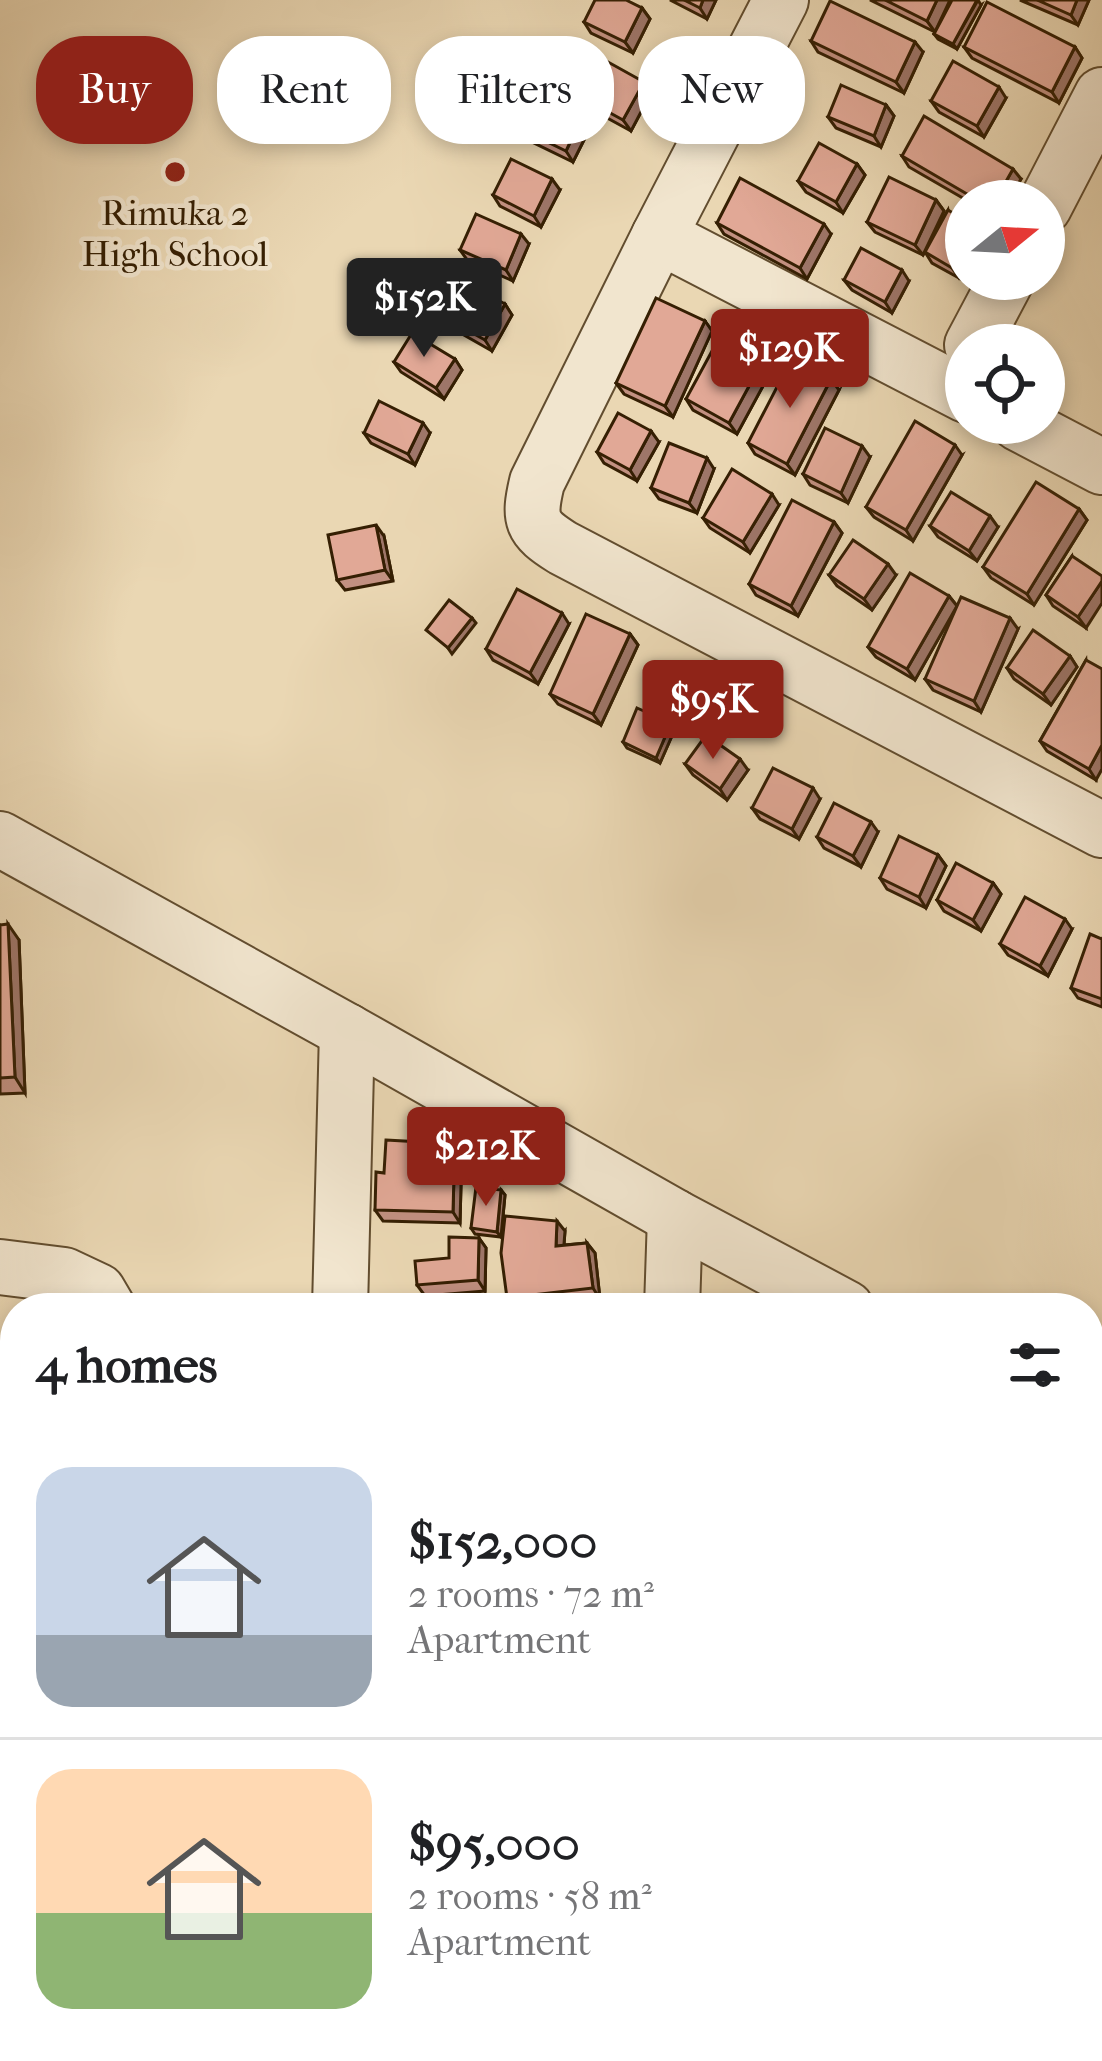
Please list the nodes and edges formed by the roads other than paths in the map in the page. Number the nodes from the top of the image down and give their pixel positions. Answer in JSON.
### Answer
{"nodes":[{"id":1,"x":782,"y":0,"type":"edge"},
{"id":2,"x":1102,"y":95,"type":"edge"},
{"id":3,"x":1058,"y":180,"type":"edge"},
{"id":4,"x":659,"y":236,"type":"junction"},
{"id":5,"x":945,"y":363,"type":"edge"},
{"id":6,"x":1058,"y":444,"type":"edge"},
{"id":7,"x":1102,"y":467,"type":"edge"},
{"id":8,"x":1102,"y":830,"type":"edge"},
{"id":9,"x":0,"y":839,"type":"edge"},
{"id":10,"x":347,"y":1031,"type":"junction"},
{"id":11,"x":674,"y":1217,"type":"junction"},
{"id":12,"x":0,"y":1268,"type":"edge"},
{"id":13,"x":99,"y":1293,"type":"edge"},
{"id":14,"x":340,"y":1293,"type":"edge"},
{"id":15,"x":672,"y":1293,"type":"edge"},
{"id":16,"x":818,"y":1293,"type":"edge"}],
"edges":[{"from":1,"to":4,"type":"street"},
{"from":2,"to":3,"type":"street"},
{"from":4,"to":5,"type":"street"},
{"from":4,"to":8,"type":"street"},
{"from":6,"to":7,"type":"street"},
{"from":9,"to":10,"type":"street"},
{"from":10,"to":11,"type":"street"},
{"from":10,"to":14,"type":"street"},
{"from":11,"to":15,"type":"street"},
{"from":11,"to":16,"type":"street"},
{"from":12,"to":13,"type":"street"}]}
